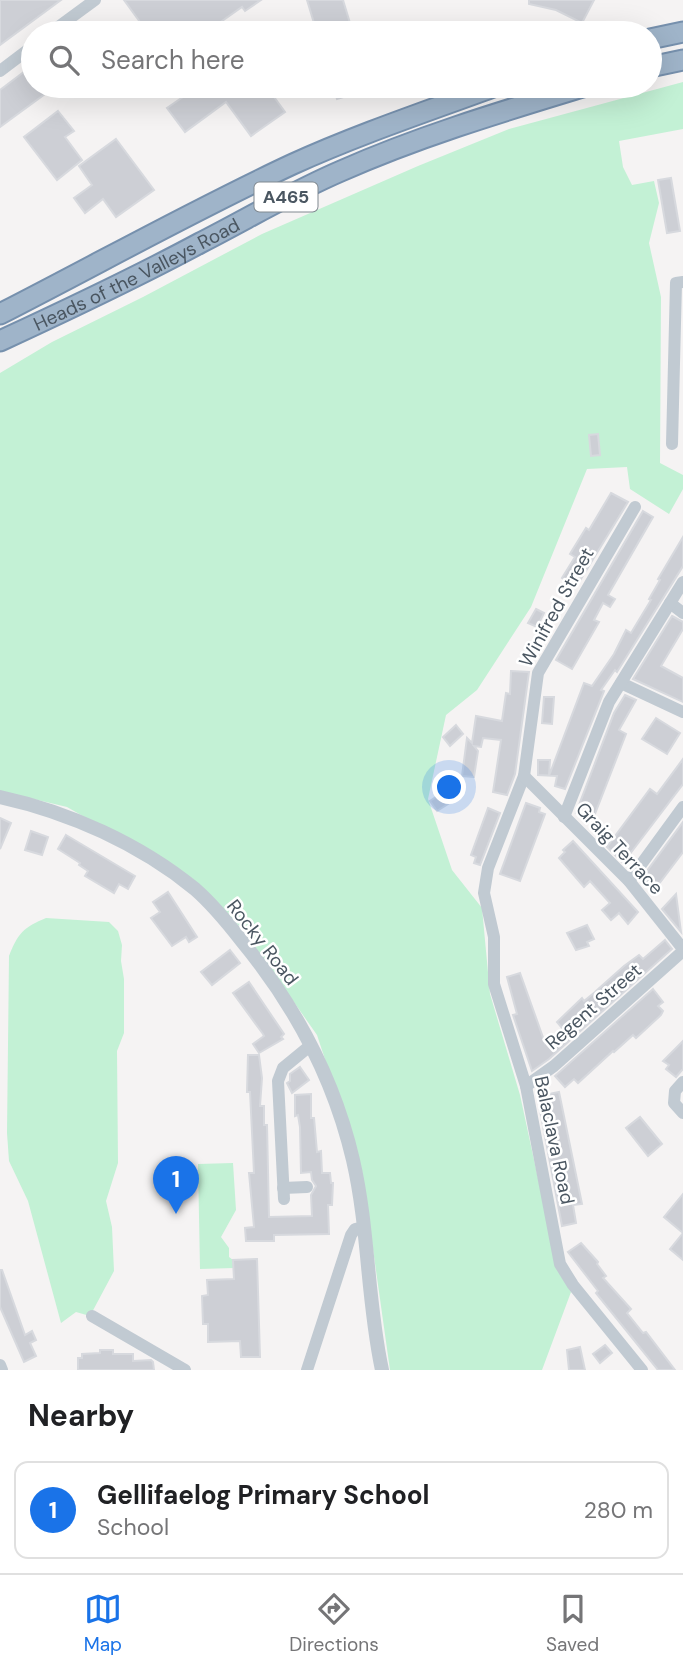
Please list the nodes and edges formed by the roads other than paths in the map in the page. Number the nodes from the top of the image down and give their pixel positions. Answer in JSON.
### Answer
{"nodes":[{"id":1,"x":95,"y":0,"type":"edge"},
{"id":2,"x":66,"y":21,"type":"edge"},
{"id":3,"x":683,"y":32,"type":"edge"},
{"id":4,"x":662,"y":36,"type":"edge"},
{"id":5,"x":21,"y":55,"type":"edge"},
{"id":6,"x":683,"y":60,"type":"edge"},
{"id":7,"x":662,"y":64,"type":"edge"},
{"id":8,"x":0,"y":71,"type":"edge"},
{"id":9,"x":461,"y":98,"type":"edge"},
{"id":10,"x":549,"y":98,"type":"edge"},
{"id":11,"x":680,"y":282,"type":"edge"},
{"id":12,"x":0,"y":314,"type":"edge"},
{"id":13,"x":0,"y":341,"type":"edge"},
{"id":14,"x":672,"y":444,"type":"dead end"},
{"id":15,"x":635,"y":507,"type":"dead end"},
{"id":16,"x":683,"y":582,"type":"edge"},
{"id":17,"x":670,"y":603,"type":"junction"},
{"id":18,"x":683,"y":613,"type":"edge"},
{"id":19,"x":621,"y":683,"type":"junction"},
{"id":20,"x":683,"y":712,"type":"edge"},
{"id":21,"x":524,"y":776,"type":"junction"},
{"id":22,"x":0,"y":797,"type":"edge"},
{"id":23,"x":683,"y":807,"type":"edge"},
{"id":24,"x":564,"y":817,"type":"junction"},
{"id":25,"x":629,"y":881,"type":"junction"},
{"id":26,"x":484,"y":893,"type":"joint"},
{"id":27,"x":683,"y":950,"type":"edge"},
{"id":28,"x":311,"y":1045,"type":"junction"},
{"id":29,"x":683,"y":1082,"type":"edge"},
{"id":30,"x":526,"y":1086,"type":"junction"},
{"id":31,"x":683,"y":1113,"type":"edge"},
{"id":32,"x":307,"y":1187,"type":"dead end"},
{"id":33,"x":364,"y":1227,"type":"junction"},
{"id":34,"x":92,"y":1316,"type":"dead end"},
{"id":35,"x":185,"y":1370,"type":"edge"},
{"id":36,"x":307,"y":1370,"type":"edge"},
{"id":37,"x":382,"y":1370,"type":"edge"},
{"id":38,"x":642,"y":1370,"type":"edge"}],
"edges":[{"from":1,"to":2,"type":"street"},
{"from":3,"to":4,"type":"highway"},
{"from":5,"to":8,"type":"street"},
{"from":6,"to":7,"type":"highway"},
{"from":9,"to":12,"type":"highway","name":"Heads of the Valleys Road","number":"A465"},
{"from":10,"to":13,"type":"highway","name":"Heads of the Valleys Road","number":"A465"},
{"from":11,"to":14,"type":"street"},
{"from":15,"to":21,"type":"street","name":"Winifred Street"},
{"from":16,"to":17,"type":"street"},
{"from":17,"to":18,"type":"street"},
{"from":17,"to":19,"type":"street"},
{"from":19,"to":20,"type":"street"},
{"from":19,"to":24,"type":"street"},
{"from":21,"to":24,"type":"street","name":"Graig Terrace"},
{"from":21,"to":26,"type":"street","name":"Winifred Street"},
{"from":22,"to":28,"type":"street","name":"Rocky Road"},
{"from":23,"to":25,"type":"street"},
{"from":24,"to":25,"type":"street","name":"Graig Terrace"},
{"from":25,"to":27,"type":"street","name":"Graig Terrace"},
{"from":26,"to":30,"type":"street","name":"Balaclava Road"},
{"from":27,"to":30,"type":"street","name":"Regent Street"},
{"from":28,"to":32,"type":"street"},
{"from":28,"to":33,"type":"street","name":"Rocky Road"},
{"from":29,"to":31,"type":"street"},
{"from":30,"to":38,"type":"street","name":"Balaclava Road"},
{"from":33,"to":36,"type":"street"},
{"from":33,"to":37,"type":"street","name":"Rocky Road"},
{"from":34,"to":35,"type":"street"}]}
